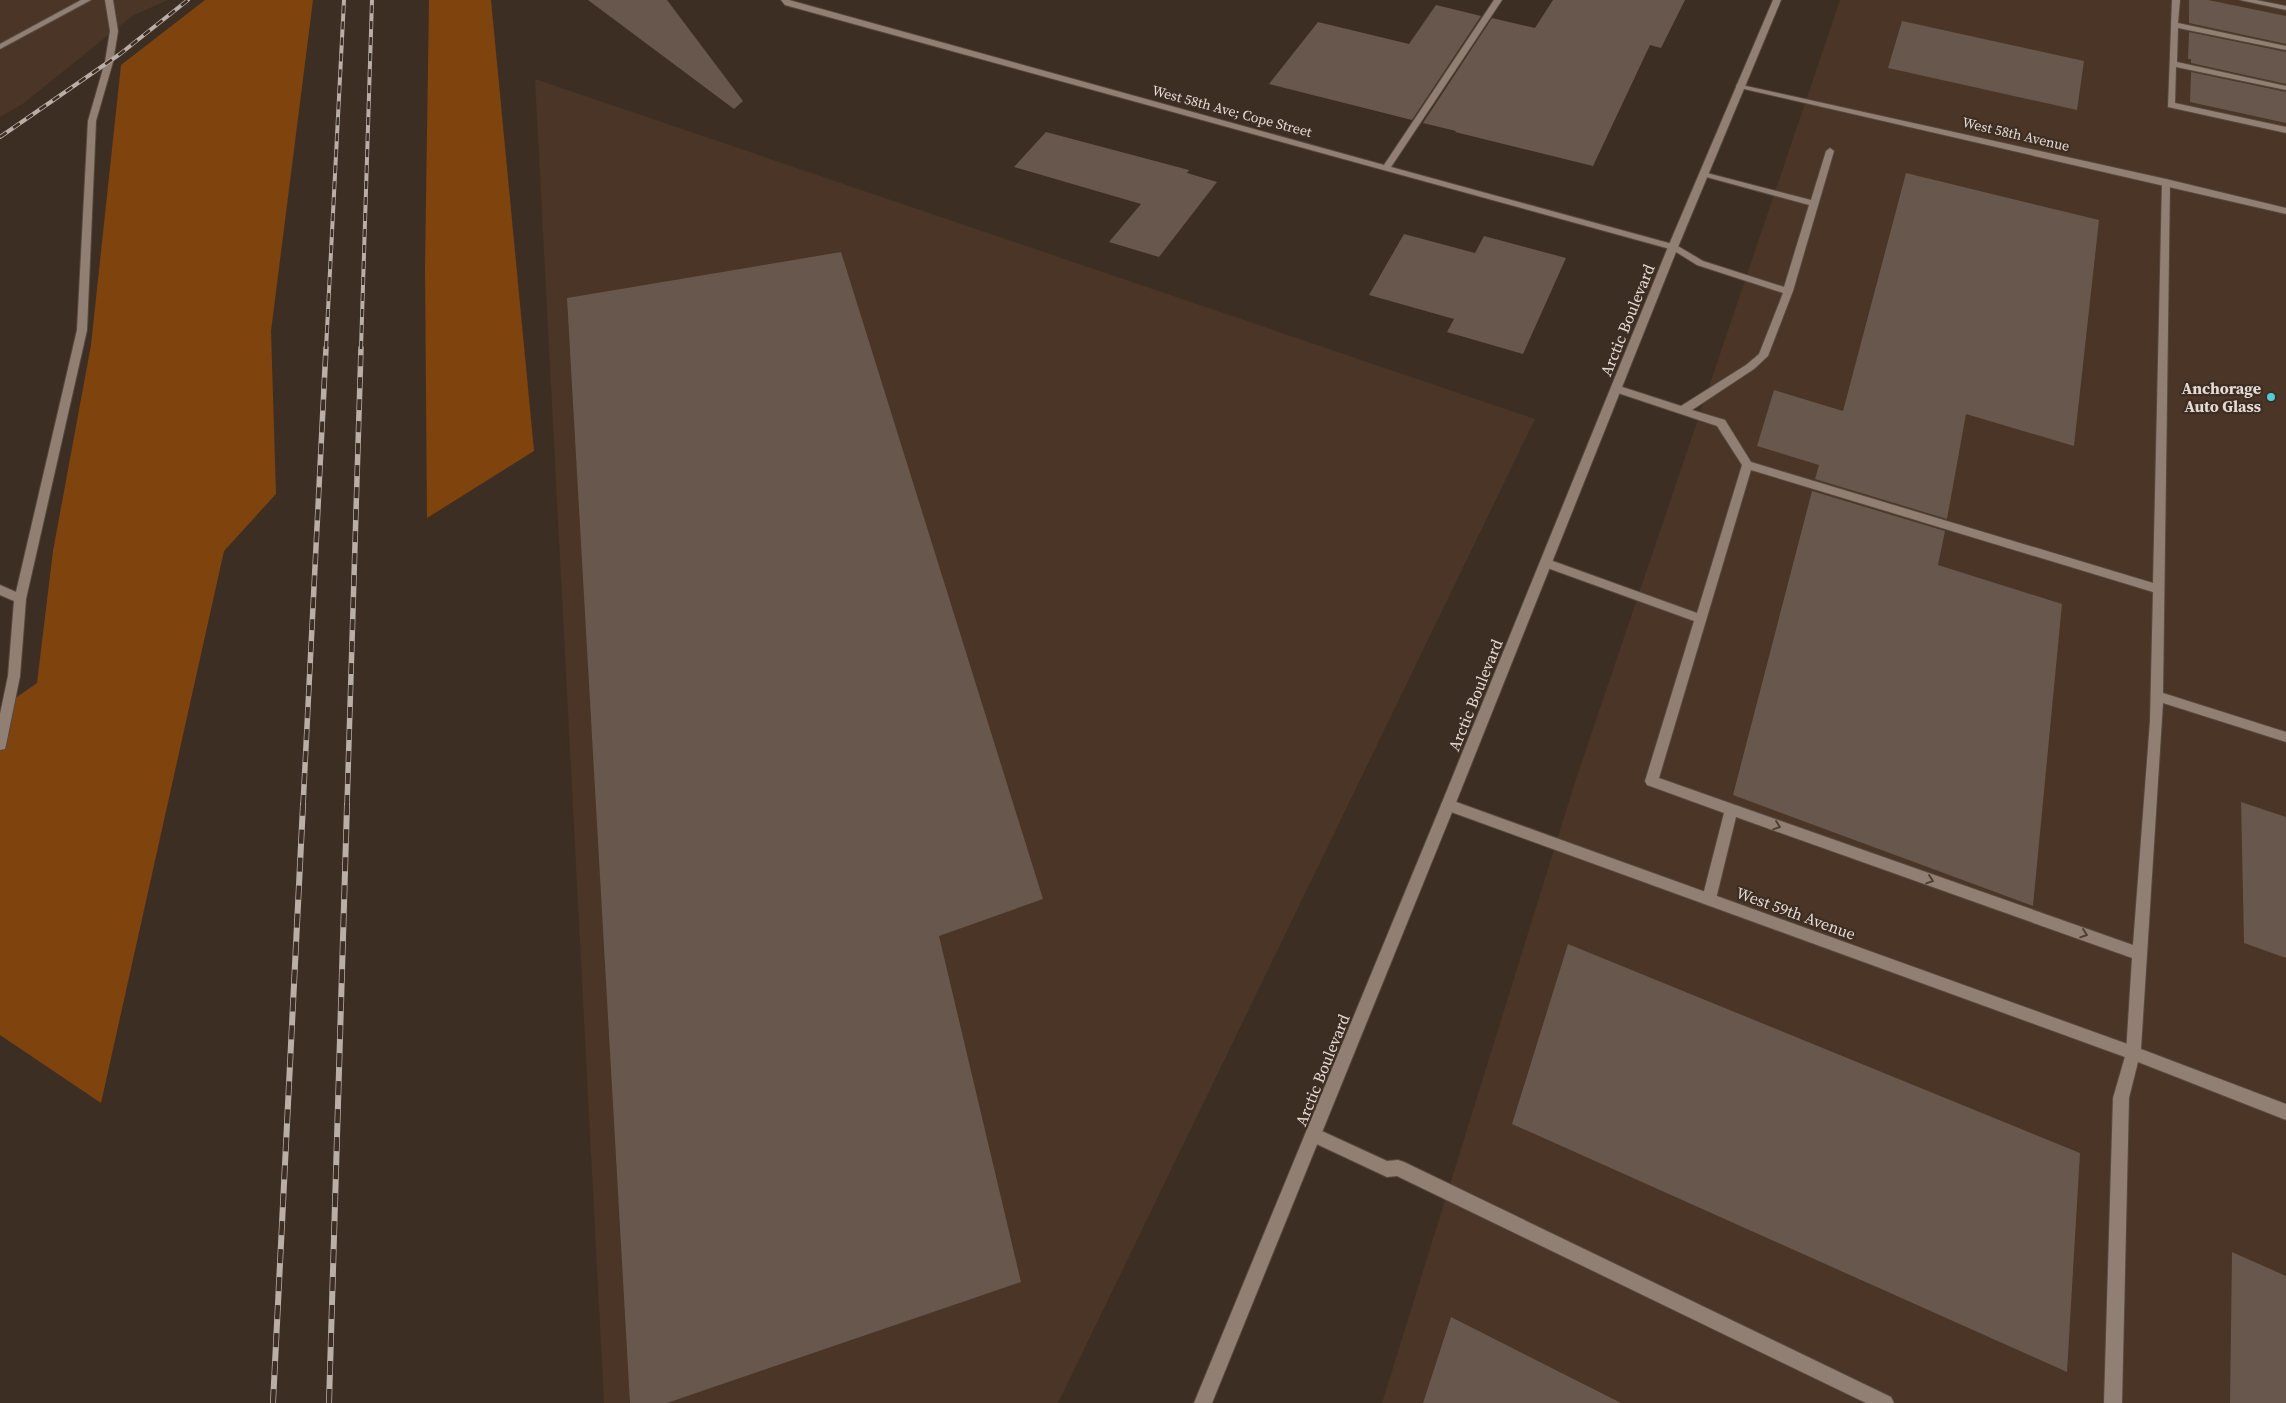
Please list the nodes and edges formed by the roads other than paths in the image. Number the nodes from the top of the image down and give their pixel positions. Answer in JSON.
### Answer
{"nodes":[{"id":1,"x":87,"y":0,"type":"edge"},
{"id":2,"x":109,"y":0,"type":"edge"},
{"id":3,"x":785,"y":0,"type":"edge"},
{"id":4,"x":1498,"y":0,"type":"edge"},
{"id":5,"x":1777,"y":0,"type":"edge"},
{"id":6,"x":2176,"y":0,"type":"edge"},
{"id":7,"x":2244,"y":0,"type":"edge"},
{"id":8,"x":2286,"y":8,"type":"edge"},
{"id":9,"x":2174,"y":25,"type":"junction"},
{"id":10,"x":0,"y":47,"type":"edge"},
{"id":11,"x":2286,"y":48,"type":"edge"},
{"id":12,"x":2173,"y":64,"type":"junction"},
{"id":13,"x":1740,"y":86,"type":"junction"},
{"id":14,"x":2286,"y":88,"type":"edge"},
{"id":15,"x":2286,"y":130,"type":"edge"},
{"id":16,"x":1830,"y":151,"type":"dead end"},
{"id":17,"x":1386,"y":168,"type":"junction"},
{"id":18,"x":1703,"y":176,"type":"junction"},
{"id":19,"x":2166,"y":182,"type":"junction"},
{"id":20,"x":1814,"y":204,"type":"junction"},
{"id":21,"x":2286,"y":211,"type":"edge"},
{"id":22,"x":1674,"y":247,"type":"junction"},
{"id":23,"x":1788,"y":291,"type":"junction"},
{"id":24,"x":1616,"y":390,"type":"junction"},
{"id":25,"x":1682,"y":411,"type":"junction"},
{"id":26,"x":1747,"y":465,"type":"junction"},
{"id":27,"x":1546,"y":563,"type":"junction"},
{"id":28,"x":2158,"y":589,"type":"junction"},
{"id":29,"x":0,"y":590,"type":"edge"},
{"id":30,"x":20,"y":599,"type":"junction"},
{"id":31,"x":1701,"y":619,"type":"junction"},
{"id":32,"x":2155,"y":696,"type":"junction"},
{"id":33,"x":2286,"y":738,"type":"edge"},
{"id":34,"x":0,"y":745,"type":"edge"},
{"id":35,"x":1448,"y":805,"type":"junction"},
{"id":36,"x":1731,"y":810,"type":"junction"},
{"id":37,"x":1709,"y":900,"type":"junction"},
{"id":38,"x":2140,"y":954,"type":"junction"},
{"id":39,"x":2133,"y":1053,"type":"junction"},
{"id":40,"x":2286,"y":1112,"type":"edge"},
{"id":41,"x":1313,"y":1135,"type":"junction"},
{"id":42,"x":1203,"y":1403,"type":"edge"},
{"id":43,"x":1885,"y":1403,"type":"edge"},
{"id":44,"x":2113,"y":1403,"type":"edge"}],
"edges":[{"from":1,"to":10,"type":"street"},
{"from":2,"to":30,"type":"street"},
{"from":3,"to":17,"type":"street","name":"West 58th Ave; Cope Street"},
{"from":4,"to":17,"type":"street"},
{"from":5,"to":13,"type":"street","name":"Arctic Boulevard"},
{"from":6,"to":9,"type":"street"},
{"from":7,"to":8,"type":"street"},
{"from":9,"to":11,"type":"street"},
{"from":9,"to":12,"type":"street"},
{"from":12,"to":14,"type":"street"},
{"from":12,"to":15,"type":"street"},
{"from":13,"to":18,"type":"street","name":"Arctic Boulevard"},
{"from":13,"to":19,"type":"street","name":"West 58th Avenue"},
{"from":16,"to":20,"type":"street"},
{"from":17,"to":22,"type":"street","name":"West 58th Ave; Cope Street"},
{"from":18,"to":20,"type":"street"},
{"from":18,"to":22,"type":"street","name":"Arctic Boulevard"},
{"from":19,"to":21,"type":"street","name":"West 58th Avenue"},
{"from":19,"to":28,"type":"street"},
{"from":20,"to":23,"type":"street"},
{"from":22,"to":23,"type":"street","name":"West 58th Ave; Cope Street"},
{"from":22,"to":24,"type":"street","name":"Arctic Boulevard"},
{"from":23,"to":25,"type":"street"},
{"from":24,"to":25,"type":"street"},
{"from":24,"to":27,"type":"street","name":"Arctic Boulevard"},
{"from":25,"to":26,"type":"street"},
{"from":26,"to":28,"type":"street"},
{"from":26,"to":31,"type":"street"},
{"from":27,"to":31,"type":"street"},
{"from":27,"to":35,"type":"street","name":"Arctic Boulevard"},
{"from":28,"to":32,"type":"street"},
{"from":29,"to":30,"type":"street"},
{"from":30,"to":34,"type":"street"},
{"from":31,"to":36,"type":"street"},
{"from":32,"to":33,"type":"street"},
{"from":32,"to":38,"type":"street"},
{"from":35,"to":37,"type":"street","name":"West 59th Avenue"},
{"from":35,"to":41,"type":"street","name":"Arctic Boulevard"},
{"from":36,"to":37,"type":"street"},
{"from":36,"to":38,"type":"street","one_way":true},
{"from":37,"to":39,"type":"street","name":"West 59th Avenue"},
{"from":38,"to":39,"type":"street"},
{"from":39,"to":40,"type":"street","name":"West 59th Avenue"},
{"from":39,"to":44,"type":"street"},
{"from":41,"to":42,"type":"street","name":"Arctic Boulevard"},
{"from":41,"to":43,"type":"street"}]}
